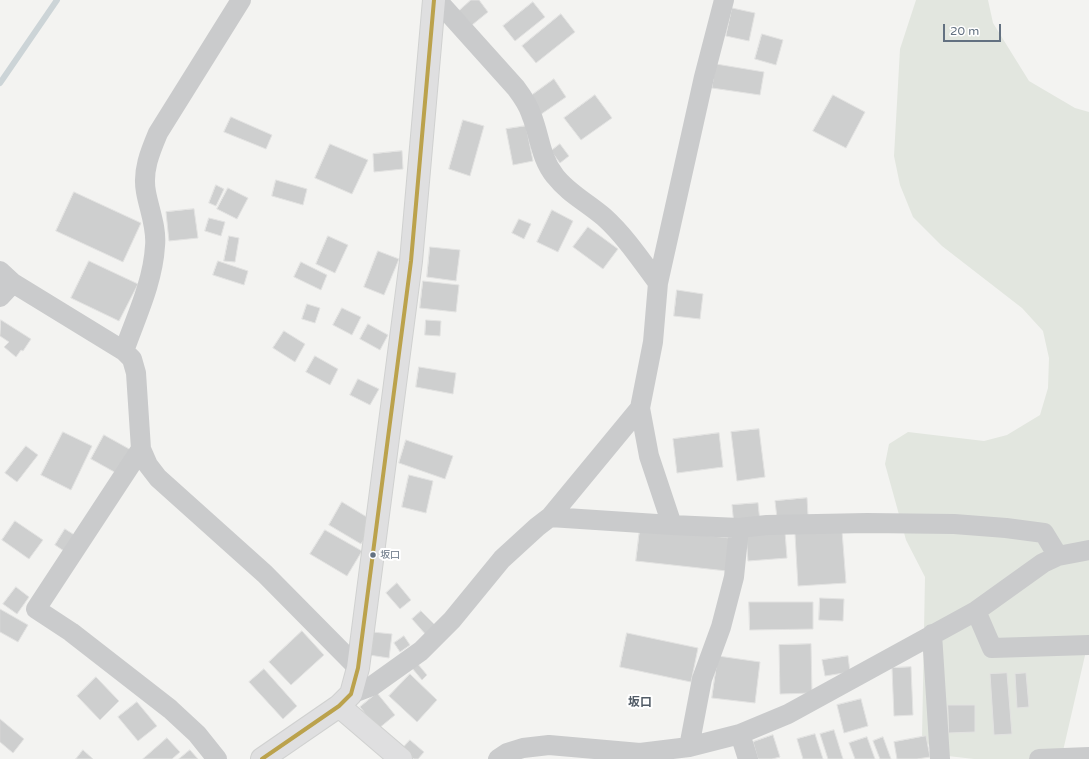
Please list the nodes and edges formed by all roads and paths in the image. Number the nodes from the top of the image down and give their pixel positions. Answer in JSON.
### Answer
{"nodes":[{"id":1,"x":241,"y":0,"type":"edge"},
{"id":2,"x":436,"y":0,"type":"edge"},
{"id":3,"x":724,"y":0,"type":"edge"},
{"id":4,"x":658,"y":283,"type":"junction"},
{"id":5,"x":4,"y":284,"type":"edge"},
{"id":6,"x":124,"y":351,"type":"junction"},
{"id":7,"x":640,"y":408,"type":"junction"},
{"id":8,"x":142,"y":449,"type":"junction"},
{"id":9,"x":550,"y":517,"type":"junction"},
{"id":10,"x":672,"y":525,"type":"junction"},
{"id":11,"x":739,"y":528,"type":"junction"},
{"id":12,"x":1089,"y":550,"type":"edge"},
{"id":13,"x":1058,"y":556,"type":"junction"},
{"id":14,"x":976,"y":611,"type":"junction"},
{"id":15,"x":932,"y":634,"type":"junction"},
{"id":16,"x":1089,"y":645,"type":"edge"},
{"id":17,"x":358,"y":668,"type":"junction"},
{"id":18,"x":345,"y":700,"type":"junction"},
{"id":19,"x":740,"y":734,"type":"junction"},
{"id":20,"x":689,"y":747,"type":"junction"},
{"id":21,"x":577,"y":753,"type":"edge"},
{"id":22,"x":1089,"y":757,"type":"edge"},
{"id":23,"x":217,"y":759,"type":"edge"},
{"id":24,"x":262,"y":759,"type":"edge"},
{"id":25,"x":401,"y":759,"type":"edge"},
{"id":26,"x":498,"y":759,"type":"edge"},
{"id":27,"x":748,"y":759,"type":"edge"},
{"id":28,"x":940,"y":759,"type":"edge"},
{"id":29,"x":1039,"y":759,"type":"edge"}],
"edges":[{"from":1,"to":6,"type":"street"},
{"from":2,"to":4,"type":"street"},
{"from":2,"to":17,"type":"street"},
{"from":3,"to":4,"type":"street"},
{"from":4,"to":7,"type":"street"},
{"from":5,"to":6,"type":"street"},
{"from":6,"to":8,"type":"street"},
{"from":7,"to":9,"type":"street"},
{"from":7,"to":10,"type":"street"},
{"from":8,"to":17,"type":"street"},
{"from":8,"to":23,"type":"street"},
{"from":9,"to":10,"type":"street"},
{"from":9,"to":18,"type":"street"},
{"from":10,"to":11,"type":"street"},
{"from":11,"to":13,"type":"street"},
{"from":11,"to":20,"type":"street"},
{"from":12,"to":13,"type":"street"},
{"from":13,"to":14,"type":"street"},
{"from":14,"to":15,"type":"street"},
{"from":14,"to":16,"type":"street"},
{"from":15,"to":19,"type":"street"},
{"from":15,"to":28,"type":"street"},
{"from":17,"to":18,"type":"street"},
{"from":18,"to":24,"type":"street"},
{"from":18,"to":25,"type":"street"},
{"from":19,"to":20,"type":"street"},
{"from":19,"to":27,"type":"street"},
{"from":20,"to":21,"type":"street"},
{"from":21,"to":26,"type":"street"},
{"from":22,"to":29,"type":"street"}]}
